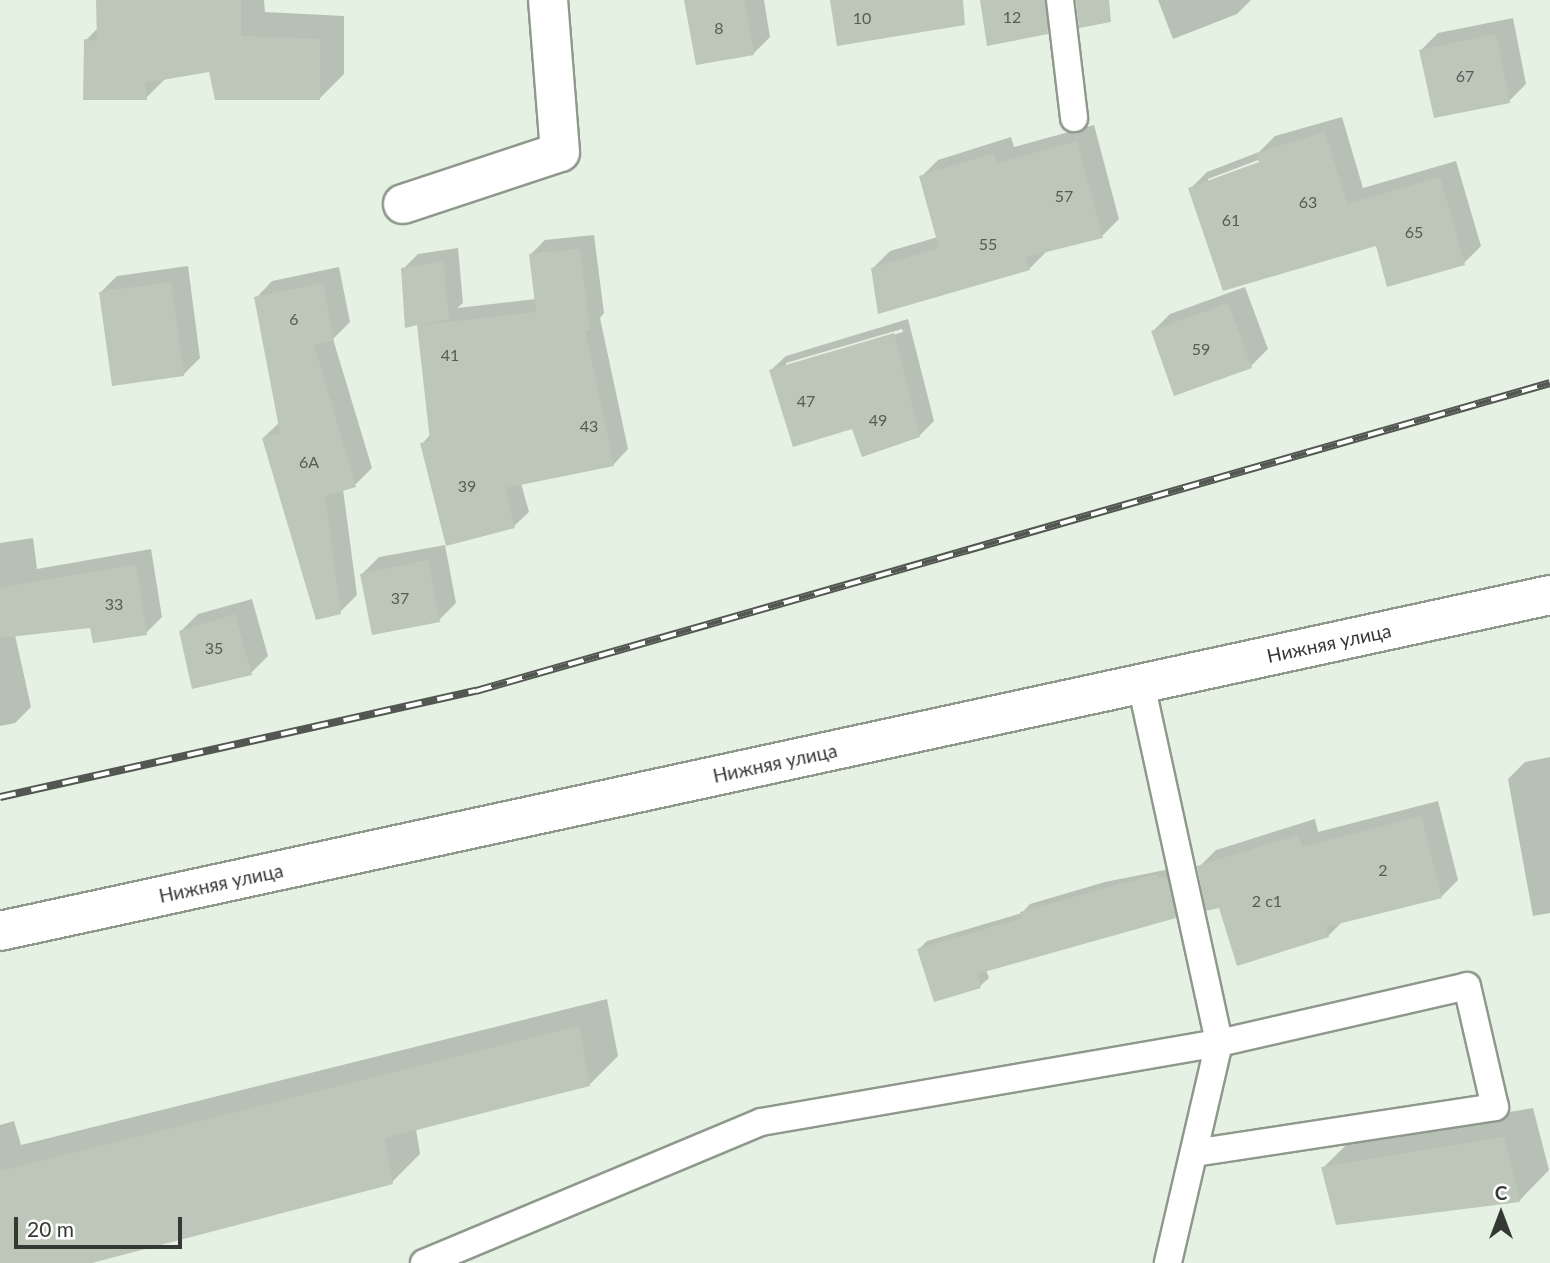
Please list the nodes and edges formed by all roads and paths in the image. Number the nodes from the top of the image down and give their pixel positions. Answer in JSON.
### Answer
{"nodes":[{"id":1,"x":548,"y":0,"type":"edge"},
{"id":2,"x":1060,"y":0,"type":"edge"},
{"id":3,"x":1074,"y":118,"type":"dead end"},
{"id":4,"x":403,"y":204,"type":"dead end"},
{"id":5,"x":1550,"y":595,"type":"edge"},
{"id":6,"x":1141,"y":684,"type":"junction"},
{"id":7,"x":0,"y":931,"type":"edge"},
{"id":8,"x":1219,"y":1044,"type":"junction"},
{"id":9,"x":1194,"y":1153,"type":"junction"},
{"id":10,"x":424,"y":1263,"type":"edge"},
{"id":11,"x":1168,"y":1263,"type":"edge"}],
"edges":[{"from":1,"to":4,"type":"street"},
{"from":2,"to":3,"type":"lane"},
{"from":5,"to":6,"type":"street","name":"Нижняя улица"},
{"from":6,"to":7,"type":"street","name":"Нижняя улица"},
{"from":6,"to":8,"type":"lane"},
{"from":8,"to":9,"type":"lane"},
{"from":8,"to":9,"type":"lane"},
{"from":8,"to":10,"type":"lane"},
{"from":9,"to":11,"type":"lane"}]}
